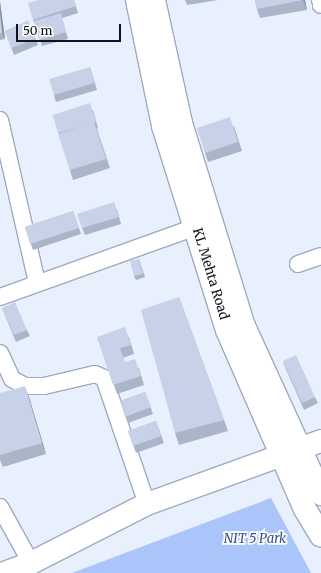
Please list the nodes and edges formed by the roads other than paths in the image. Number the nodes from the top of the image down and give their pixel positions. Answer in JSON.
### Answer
{"nodes":[{"id":1,"x":136,"y":0,"type":"edge"},
{"id":2,"x":154,"y":0,"type":"edge"},
{"id":3,"x":320,"y":0,"type":"edge"},
{"id":4,"x":321,"y":5,"type":"edge"},
{"id":5,"x":0,"y":120,"type":"edge"},
{"id":6,"x":203,"y":224,"type":"junction"},
{"id":7,"x":321,"y":256,"type":"edge"},
{"id":8,"x":298,"y":264,"type":"dead end"},
{"id":9,"x":37,"y":283,"type":"junction"},
{"id":10,"x":0,"y":297,"type":"edge"},
{"id":11,"x":0,"y":353,"type":"edge"},
{"id":12,"x":321,"y":441,"type":"edge"},
{"id":13,"x":291,"y":452,"type":"junction"},
{"id":14,"x":321,"y":494,"type":"edge"},
{"id":15,"x":147,"y":504,"type":"junction"},
{"id":16,"x":0,"y":507,"type":"edge"},
{"id":17,"x":321,"y":536,"type":"edge"},
{"id":18,"x":31,"y":563,"type":"junction"},
{"id":19,"x":4,"y":573,"type":"edge"}],
"edges":[{"from":1,"to":6,"type":"street","name":"KL Mehta Road"},
{"from":2,"to":6,"type":"street","name":"KL Mehta Road"},
{"from":3,"to":4,"type":"street"},
{"from":5,"to":9,"type":"street"},
{"from":6,"to":9,"type":"street"},
{"from":6,"to":13,"type":"street","name":"KL Mehta Road"},
{"from":7,"to":8,"type":"street"},
{"from":9,"to":10,"type":"street"},
{"from":11,"to":15,"type":"street"},
{"from":12,"to":13,"type":"street"},
{"from":13,"to":14,"type":"street","name":"KL Mehta Road"},
{"from":13,"to":15,"type":"street"},
{"from":13,"to":17,"type":"street","name":"KL Mehta Road"},
{"from":15,"to":18,"type":"street"},
{"from":16,"to":18,"type":"street"},
{"from":18,"to":19,"type":"street"}]}
